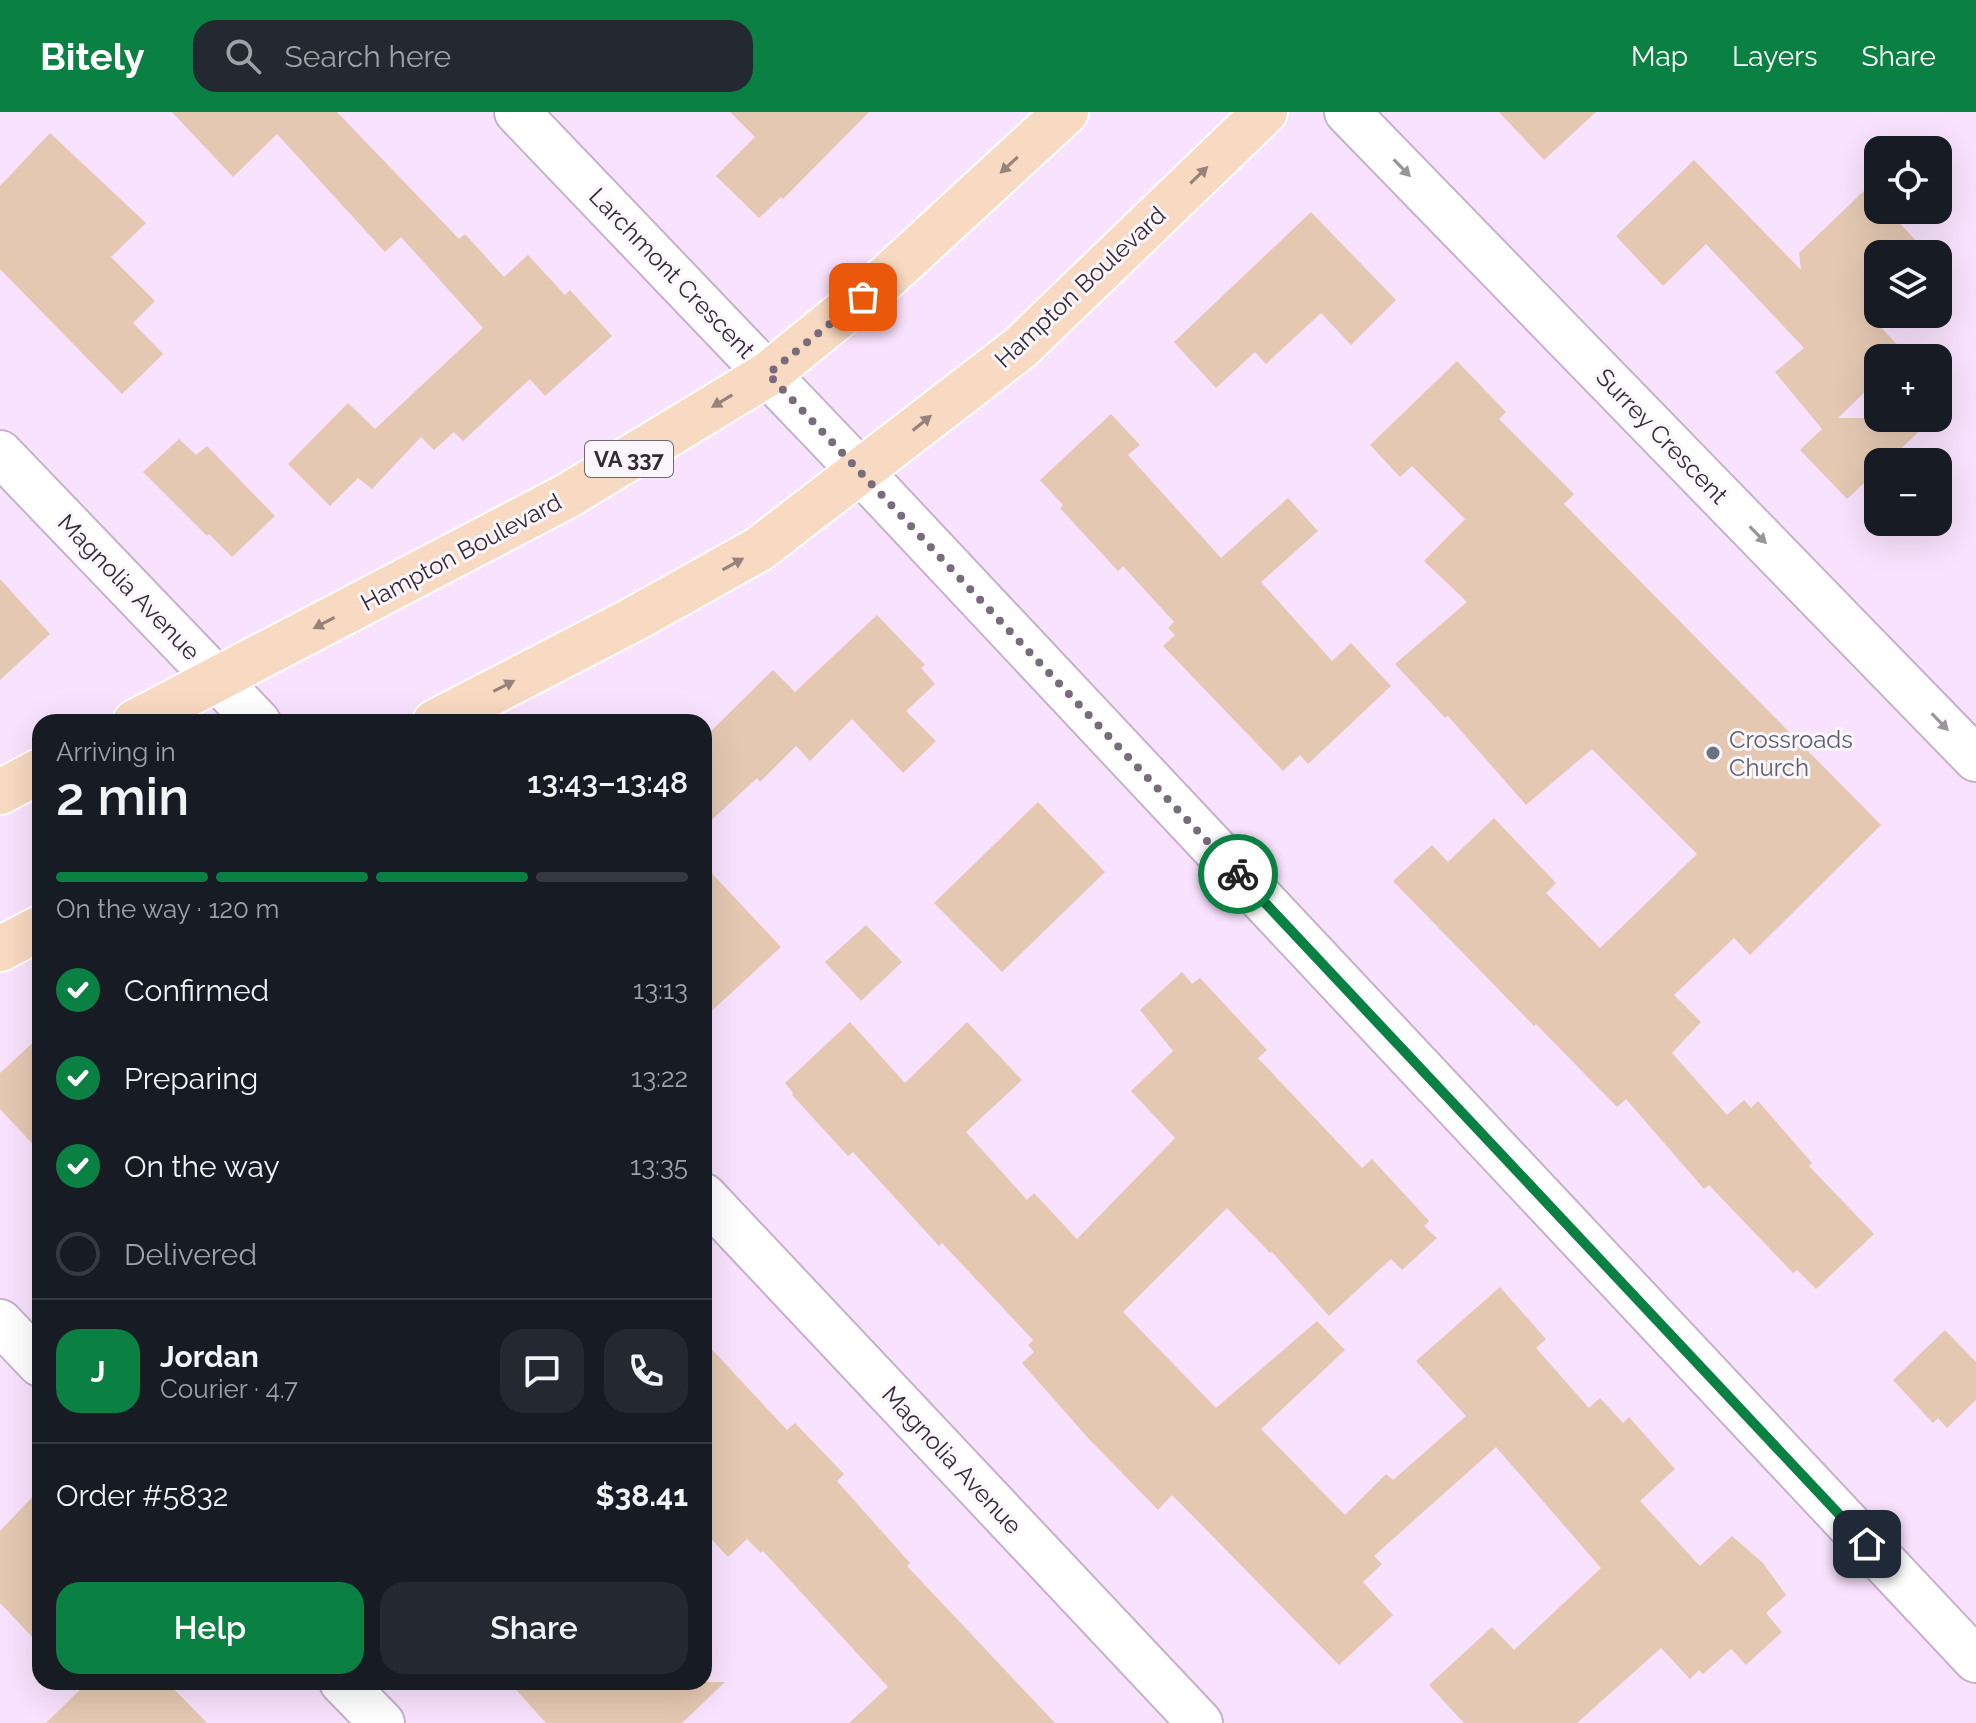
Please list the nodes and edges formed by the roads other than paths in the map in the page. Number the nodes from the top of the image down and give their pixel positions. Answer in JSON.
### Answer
{"nodes":[{"id":1,"x":517,"y":112,"type":"edge"},
{"id":2,"x":1066,"y":112,"type":"edge"},
{"id":3,"x":1265,"y":112,"type":"edge"},
{"id":4,"x":1347,"y":112,"type":"edge"},
{"id":5,"x":768,"y":374,"type":"junction"},
{"id":6,"x":0,"y":453,"type":"edge"},
{"id":7,"x":861,"y":472,"type":"junction"},
{"id":8,"x":217,"y":679,"type":"junction"},
{"id":9,"x":150,"y":714,"type":"edge"},
{"id":10,"x":250,"y":714,"type":"edge"},
{"id":11,"x":450,"y":714,"type":"edge"},
{"id":12,"x":1976,"y":759,"type":"edge"},
{"id":13,"x":32,"y":775,"type":"edge"},
{"id":14,"x":0,"y":792,"type":"edge"},
{"id":15,"x":32,"y":932,"type":"edge"},
{"id":16,"x":0,"y":949,"type":"edge"},
{"id":17,"x":712,"y":1204,"type":"edge"},
{"id":18,"x":0,"y":1322,"type":"edge"},
{"id":19,"x":32,"y":1356,"type":"edge"},
{"id":20,"x":1976,"y":1660,"type":"edge"},
{"id":21,"x":350,"y":1690,"type":"edge"},
{"id":22,"x":382,"y":1723,"type":"edge"},
{"id":23,"x":1200,"y":1723,"type":"edge"}],
"edges":[{"from":1,"to":5,"type":"street","name":"Larchmont Crescent"},
{"from":2,"to":5,"type":"main road","name":"Hampton Boulevard","number":"VA 337","one_way":true},
{"from":7,"to":3,"type":"main road","name":"Hampton Boulevard","one_way":true},
{"from":4,"to":12,"type":"street","name":"Surrey Crescent","one_way":true},
{"from":5,"to":7,"type":"street","name":"Larchmont Crescent"},
{"from":5,"to":8,"type":"main road","name":"Hampton Boulevard","number":"VA 337","one_way":true},
{"from":6,"to":8,"type":"street","name":"Magnolia Avenue"},
{"from":11,"to":7,"type":"main road","name":"Hampton Boulevard","one_way":true},
{"from":7,"to":20,"type":"street","name":"Larchmont Crescent"},
{"from":8,"to":9,"type":"main road","name":"Hampton Boulevard","number":"VA 337"},
{"from":8,"to":10,"type":"street","name":"Magnolia Avenue"},
{"from":13,"to":14,"type":"main road"},
{"from":15,"to":16,"type":"main road"},
{"from":17,"to":23,"type":"street","name":"Magnolia Avenue"},
{"from":18,"to":19,"type":"street"},
{"from":21,"to":22,"type":"street"}]}
